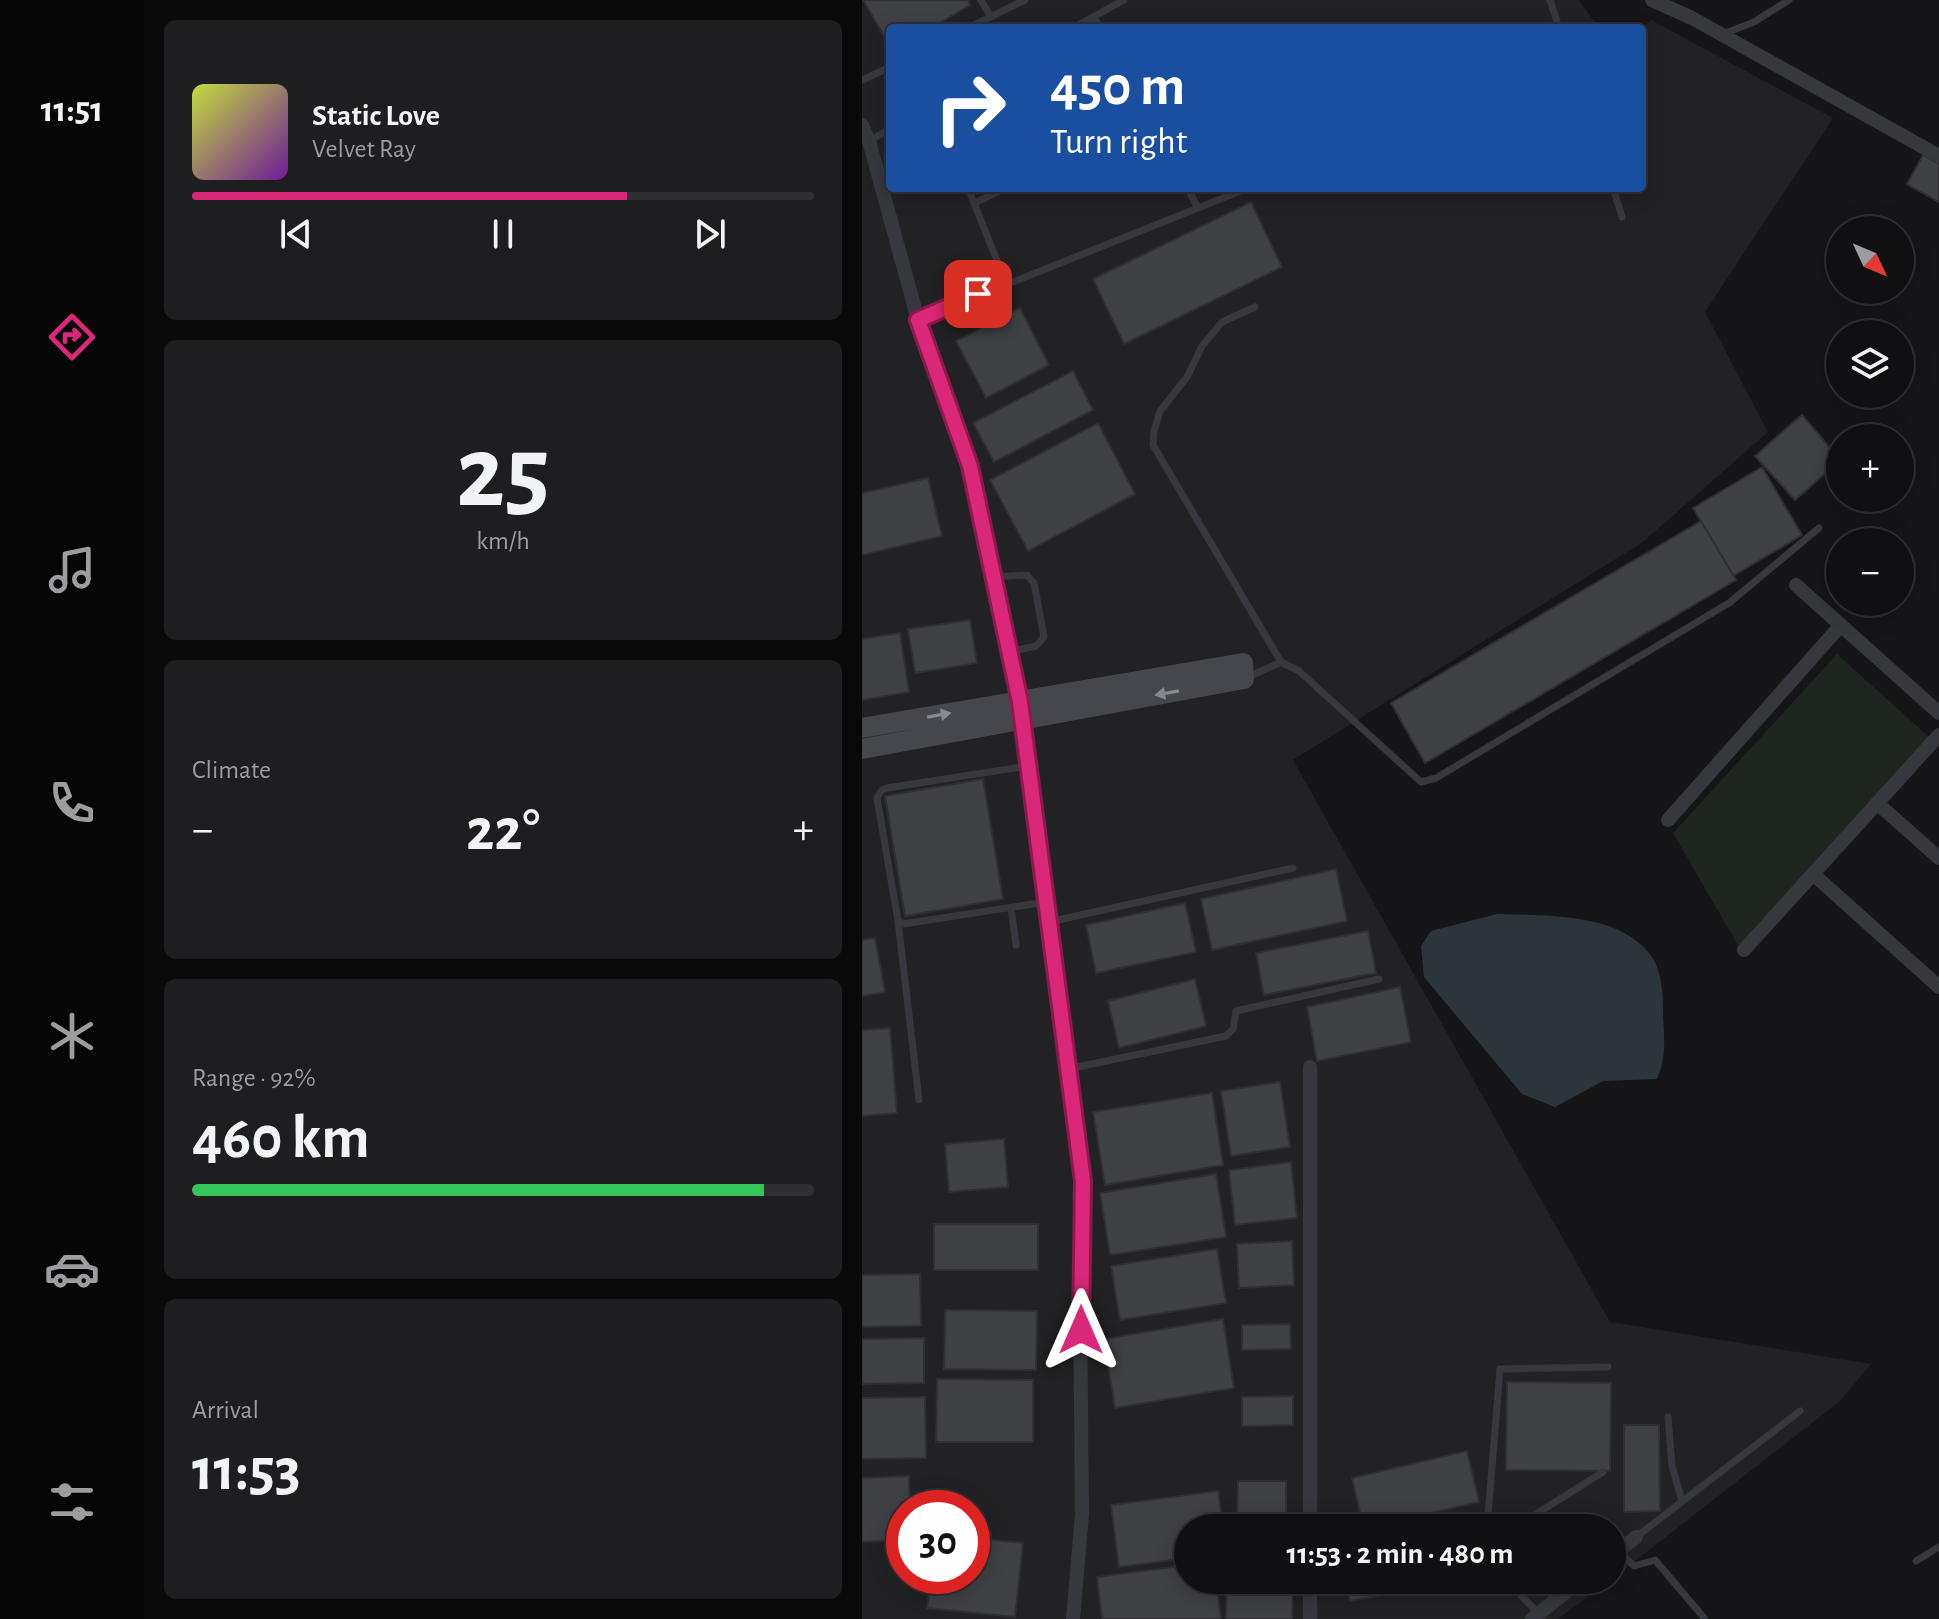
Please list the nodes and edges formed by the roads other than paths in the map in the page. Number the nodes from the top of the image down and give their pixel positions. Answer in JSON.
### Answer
{"nodes":[{"id":1,"x":981,"y":0,"type":"edge"},
{"id":2,"x":1025,"y":0,"type":"edge"},
{"id":3,"x":1124,"y":0,"type":"edge"},
{"id":4,"x":1550,"y":0,"type":"edge"},
{"id":5,"x":1652,"y":0,"type":"edge"},
{"id":6,"x":1789,"y":0,"type":"edge"},
{"id":7,"x":991,"y":17,"type":"junction"},
{"id":8,"x":1094,"y":17,"type":"junction"},
{"id":9,"x":976,"y":24,"type":"edge"},
{"id":10,"x":1081,"y":24,"type":"edge"},
{"id":11,"x":1098,"y":24,"type":"edge"},
{"id":12,"x":1558,"y":24,"type":"edge"},
{"id":13,"x":1721,"y":34,"type":"junction"},
{"id":14,"x":886,"y":69,"type":"edge"},
{"id":15,"x":862,"y":80,"type":"edge"},
{"id":16,"x":862,"y":125,"type":"edge"},
{"id":17,"x":886,"y":131,"type":"edge"},
{"id":18,"x":869,"y":141,"type":"junction"},
{"id":19,"x":1939,"y":156,"type":"edge"},
{"id":20,"x":970,"y":192,"type":"edge"},
{"id":21,"x":997,"y":192,"type":"edge"},
{"id":22,"x":1189,"y":192,"type":"edge"},
{"id":23,"x":1237,"y":192,"type":"edge"},
{"id":24,"x":1614,"y":192,"type":"edge"},
{"id":25,"x":975,"y":203,"type":"junction"},
{"id":26,"x":1197,"y":206,"type":"junction"},
{"id":27,"x":1622,"y":217,"type":"dead end"},
{"id":28,"x":1006,"y":283,"type":"junction"},
{"id":29,"x":1255,"y":307,"type":"dead end"},
{"id":30,"x":918,"y":320,"type":"junction"},
{"id":31,"x":1819,"y":528,"type":"dead end"},
{"id":32,"x":993,"y":577,"type":"junction"},
{"id":33,"x":1796,"y":585,"type":"dead end"},
{"id":34,"x":1841,"y":625,"type":"junction"},
{"id":35,"x":1009,"y":652,"type":"junction"},
{"id":36,"x":1281,"y":662,"type":"junction"},
{"id":37,"x":1243,"y":671,"type":"joint"},
{"id":38,"x":1021,"y":711,"type":"junction"},
{"id":39,"x":1939,"y":713,"type":"edge"},
{"id":40,"x":862,"y":728,"type":"edge"},
{"id":41,"x":1939,"y":735,"type":"edge"},
{"id":42,"x":862,"y":749,"type":"edge"},
{"id":43,"x":1028,"y":766,"type":"junction"},
{"id":44,"x":1877,"y":803,"type":"junction"},
{"id":45,"x":1668,"y":820,"type":"dead end"},
{"id":46,"x":1939,"y":858,"type":"edge"},
{"id":47,"x":1293,"y":868,"type":"dead end"},
{"id":48,"x":1813,"y":874,"type":"junction"},
{"id":49,"x":1046,"y":902,"type":"junction"},
{"id":50,"x":1011,"y":908,"type":"junction"},
{"id":51,"x":898,"y":921,"type":"junction"},
{"id":52,"x":1049,"y":922,"type":"junction"},
{"id":53,"x":1016,"y":945,"type":"dead end"},
{"id":54,"x":1744,"y":950,"type":"dead end"},
{"id":55,"x":1379,"y":979,"type":"dead end"},
{"id":56,"x":1939,"y":987,"type":"edge"},
{"id":57,"x":1310,"y":1067,"type":"dead end"},
{"id":58,"x":1068,"y":1069,"type":"junction"},
{"id":59,"x":919,"y":1100,"type":"dead end"},
{"id":60,"x":1608,"y":1367,"type":"dead end"},
{"id":61,"x":1800,"y":1411,"type":"dead end"},
{"id":62,"x":1668,"y":1417,"type":"dead end"},
{"id":63,"x":1603,"y":1472,"type":"dead end"},
{"id":64,"x":1682,"y":1501,"type":"junction"},
{"id":65,"x":1310,"y":1514,"type":"edge"},
{"id":66,"x":1488,"y":1514,"type":"edge"},
{"id":67,"x":1536,"y":1514,"type":"edge"},
{"id":68,"x":1636,"y":1537,"type":"joint"},
{"id":69,"x":1626,"y":1545,"type":"edge"},
{"id":70,"x":1939,"y":1547,"type":"edge"},
{"id":71,"x":1626,"y":1561,"type":"edge"},
{"id":72,"x":1916,"y":1561,"type":"dead end"},
{"id":73,"x":1310,"y":1594,"type":"edge"},
{"id":74,"x":1517,"y":1594,"type":"edge"},
{"id":75,"x":1563,"y":1594,"type":"edge"},
{"id":76,"x":1535,"y":1616,"type":"edge"},
{"id":77,"x":1073,"y":1619,"type":"edge"},
{"id":78,"x":1310,"y":1619,"type":"edge"},
{"id":79,"x":1705,"y":1619,"type":"edge"}],
"edges":[{"from":1,"to":7,"type":"lane"},
{"from":2,"to":7,"type":"lane"},
{"from":3,"to":8,"type":"lane"},
{"from":4,"to":12,"type":"lane"},
{"from":5,"to":13,"type":"street"},
{"from":6,"to":13,"type":"lane"},
{"from":7,"to":9,"type":"lane"},
{"from":8,"to":10,"type":"lane"},
{"from":8,"to":11,"type":"lane"},
{"from":13,"to":19,"type":"street"},
{"from":14,"to":15,"type":"lane"},
{"from":16,"to":18,"type":"street"},
{"from":17,"to":18,"type":"lane"},
{"from":18,"to":30,"type":"street"},
{"from":20,"to":25,"type":"lane"},
{"from":21,"to":25,"type":"lane"},
{"from":22,"to":26,"type":"lane"},
{"from":23,"to":26,"type":"lane"},
{"from":24,"to":27,"type":"lane"},
{"from":25,"to":28,"type":"lane"},
{"from":26,"to":28,"type":"lane"},
{"from":28,"to":30,"type":"lane"},
{"from":29,"to":36,"type":"lane"},
{"from":30,"to":32,"type":"street"},
{"from":31,"to":36,"type":"lane"},
{"from":32,"to":35,"type":"street"},
{"from":32,"to":35,"type":"lane"},
{"from":33,"to":34,"type":"street"},
{"from":34,"to":39,"type":"street"},
{"from":34,"to":45,"type":"street"},
{"from":35,"to":38,"type":"street"},
{"from":36,"to":37,"type":"lane"},
{"from":37,"to":38,"type":"street"},
{"from":40,"to":38,"type":"street","one_way":true},
{"from":38,"to":42,"type":"street"},
{"from":38,"to":43,"type":"street"},
{"from":41,"to":44,"type":"street"},
{"from":43,"to":49,"type":"street"},
{"from":43,"to":51,"type":"lane"},
{"from":44,"to":46,"type":"street"},
{"from":44,"to":48,"type":"street"},
{"from":47,"to":52,"type":"lane"},
{"from":48,"to":54,"type":"street"},
{"from":48,"to":56,"type":"street"},
{"from":49,"to":50,"type":"lane"},
{"from":49,"to":52,"type":"street"},
{"from":50,"to":51,"type":"lane"},
{"from":50,"to":53,"type":"lane"},
{"from":51,"to":59,"type":"lane"},
{"from":52,"to":58,"type":"street"},
{"from":55,"to":58,"type":"lane"},
{"from":57,"to":65,"type":"street"},
{"from":58,"to":77,"type":"street"},
{"from":60,"to":66,"type":"lane"},
{"from":61,"to":64,"type":"lane"},
{"from":62,"to":64,"type":"lane"},
{"from":63,"to":67,"type":"lane"},
{"from":64,"to":68,"type":"lane"},
{"from":68,"to":69,"type":"street"},
{"from":70,"to":72,"type":"lane"},
{"from":71,"to":79,"type":"lane"},
{"from":73,"to":78,"type":"street"},
{"from":74,"to":76,"type":"lane"},
{"from":75,"to":76,"type":"street"}]}
